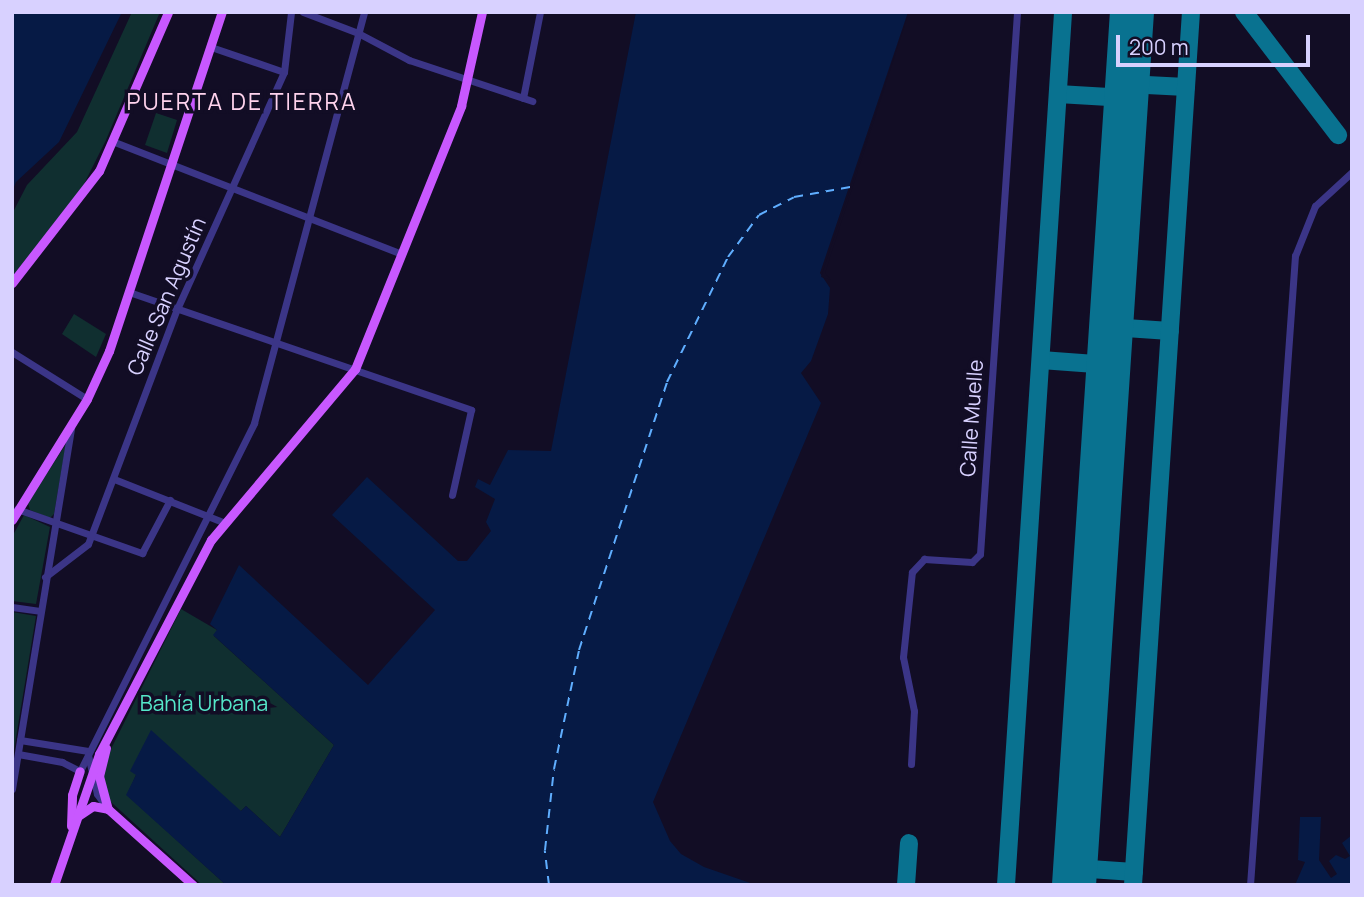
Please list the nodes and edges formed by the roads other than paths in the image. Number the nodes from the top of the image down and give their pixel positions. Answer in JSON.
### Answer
{"nodes":[{"id":1,"x":168,"y":12,"type":"edge"},
{"id":2,"x":222,"y":12,"type":"edge"},
{"id":3,"x":291,"y":12,"type":"edge"},
{"id":4,"x":303,"y":12,"type":"edge"},
{"id":5,"x":364,"y":12,"type":"edge"},
{"id":6,"x":482,"y":12,"type":"edge"},
{"id":7,"x":540,"y":12,"type":"edge"},
{"id":8,"x":1017,"y":12,"type":"edge"},
{"id":9,"x":358,"y":33,"type":"junction"},
{"id":10,"x":211,"y":47,"type":"junction"},
{"id":11,"x":285,"y":72,"type":"junction"},
{"id":12,"x":469,"y":80,"type":"junction"},
{"id":13,"x":523,"y":98,"type":"junction"},
{"id":14,"x":532,"y":101,"type":"dead end"},
{"id":15,"x":111,"y":141,"type":"junction"},
{"id":16,"x":172,"y":162,"type":"junction"},
{"id":17,"x":1352,"y":172,"type":"edge"},
{"id":18,"x":232,"y":186,"type":"junction"},
{"id":19,"x":312,"y":218,"type":"junction"},
{"id":20,"x":400,"y":253,"type":"junction"},
{"id":21,"x":12,"y":283,"type":"edge"},
{"id":22,"x":129,"y":292,"type":"junction"},
{"id":23,"x":177,"y":309,"type":"junction"},
{"id":24,"x":277,"y":342,"type":"junction"},
{"id":25,"x":12,"y":352,"type":"edge"},
{"id":26,"x":355,"y":369,"type":"junction"},
{"id":27,"x":87,"y":399,"type":"junction"},
{"id":28,"x":73,"y":421,"type":"junction"},
{"id":29,"x":114,"y":479,"type":"junction"},
{"id":30,"x":452,"y":495,"type":"dead end"},
{"id":31,"x":170,"y":500,"type":"junction"},
{"id":32,"x":17,"y":509,"type":"junction"},
{"id":33,"x":207,"y":514,"type":"junction"},
{"id":34,"x":12,"y":520,"type":"edge"},
{"id":35,"x":225,"y":523,"type":"junction"},
{"id":36,"x":55,"y":524,"type":"junction"},
{"id":37,"x":92,"y":536,"type":"junction"},
{"id":38,"x":45,"y":577,"type":"junction"},
{"id":39,"x":12,"y":607,"type":"edge"},
{"id":40,"x":40,"y":611,"type":"junction"},
{"id":41,"x":20,"y":740,"type":"junction"},
{"id":42,"x":107,"y":743,"type":"junction"},
{"id":43,"x":88,"y":751,"type":"junction"},
{"id":44,"x":18,"y":754,"type":"junction"},
{"id":45,"x":911,"y":764,"type":"dead end"},
{"id":46,"x":80,"y":771,"type":"junction"},
{"id":47,"x":91,"y":774,"type":"junction"},
{"id":48,"x":12,"y":789,"type":"edge"},
{"id":49,"x":108,"y":809,"type":"junction"},
{"id":50,"x":78,"y":816,"type":"junction"},
{"id":51,"x":70,"y":838,"type":"junction"},
{"id":52,"x":54,"y":885,"type":"edge"},
{"id":53,"x":193,"y":885,"type":"edge"},
{"id":54,"x":1250,"y":885,"type":"edge"}],
"edges":[{"from":1,"to":15,"type":"main road"},
{"from":2,"to":10,"type":"main road"},
{"from":3,"to":11,"type":"street","name":"Calle San Agustín"},
{"from":4,"to":9,"type":"street"},
{"from":5,"to":9,"type":"street"},
{"from":6,"to":12,"type":"main road"},
{"from":7,"to":13,"type":"street"},
{"from":8,"to":45,"type":"street","name":"Calle Muelle"},
{"from":9,"to":12,"type":"street"},
{"from":9,"to":19,"type":"street"},
{"from":10,"to":11,"type":"street"},
{"from":10,"to":16,"type":"main road"},
{"from":11,"to":18,"type":"street","name":"Calle San Agustín"},
{"from":12,"to":13,"type":"street"},
{"from":12,"to":20,"type":"main road"},
{"from":13,"to":14,"type":"street"},
{"from":15,"to":16,"type":"street"},
{"from":15,"to":21,"type":"main road"},
{"from":16,"to":18,"type":"street"},
{"from":16,"to":22,"type":"main road"},
{"from":17,"to":54,"type":"street"},
{"from":18,"to":19,"type":"street"},
{"from":18,"to":23,"type":"street","name":"Calle San Agustín"},
{"from":19,"to":20,"type":"street"},
{"from":19,"to":24,"type":"street"},
{"from":20,"to":26,"type":"main road"},
{"from":22,"to":23,"type":"street"},
{"from":22,"to":27,"type":"main road"},
{"from":23,"to":24,"type":"street"},
{"from":23,"to":29,"type":"street","name":"Calle San Agustín"},
{"from":24,"to":26,"type":"street"},
{"from":24,"to":33,"type":"street"},
{"from":25,"to":27,"type":"street"},
{"from":26,"to":30,"type":"street"},
{"from":26,"to":35,"type":"main road"},
{"from":27,"to":28,"type":"main road"},
{"from":28,"to":32,"type":"main road"},
{"from":28,"to":36,"type":"street"},
{"from":29,"to":31,"type":"street"},
{"from":29,"to":37,"type":"street","name":"Calle San Agustín"},
{"from":31,"to":33,"type":"street"},
{"from":31,"to":37,"type":"street"},
{"from":32,"to":34,"type":"main road"},
{"from":32,"to":36,"type":"street"},
{"from":33,"to":35,"type":"street"},
{"from":33,"to":43,"type":"street"},
{"from":35,"to":42,"type":"main road"},
{"from":36,"to":37,"type":"street"},
{"from":36,"to":38,"type":"street"},
{"from":37,"to":38,"type":"street","name":"Calle San Agustín"},
{"from":38,"to":40,"type":"street"},
{"from":39,"to":40,"type":"street"},
{"from":40,"to":41,"type":"street"},
{"from":41,"to":43,"type":"street"},
{"from":41,"to":44,"type":"street"},
{"from":42,"to":47,"type":"main road"},
{"from":42,"to":49,"type":"main road"},
{"from":43,"to":46,"type":"street"},
{"from":43,"to":47,"type":"street"},
{"from":44,"to":46,"type":"street"},
{"from":44,"to":48,"type":"street"},
{"from":46,"to":51,"type":"main road"},
{"from":47,"to":49,"type":"street"},
{"from":47,"to":50,"type":"main road"},
{"from":49,"to":50,"type":"main road"},
{"from":49,"to":53,"type":"main road"},
{"from":50,"to":51,"type":"main road"},
{"from":51,"to":52,"type":"main road"}]}
